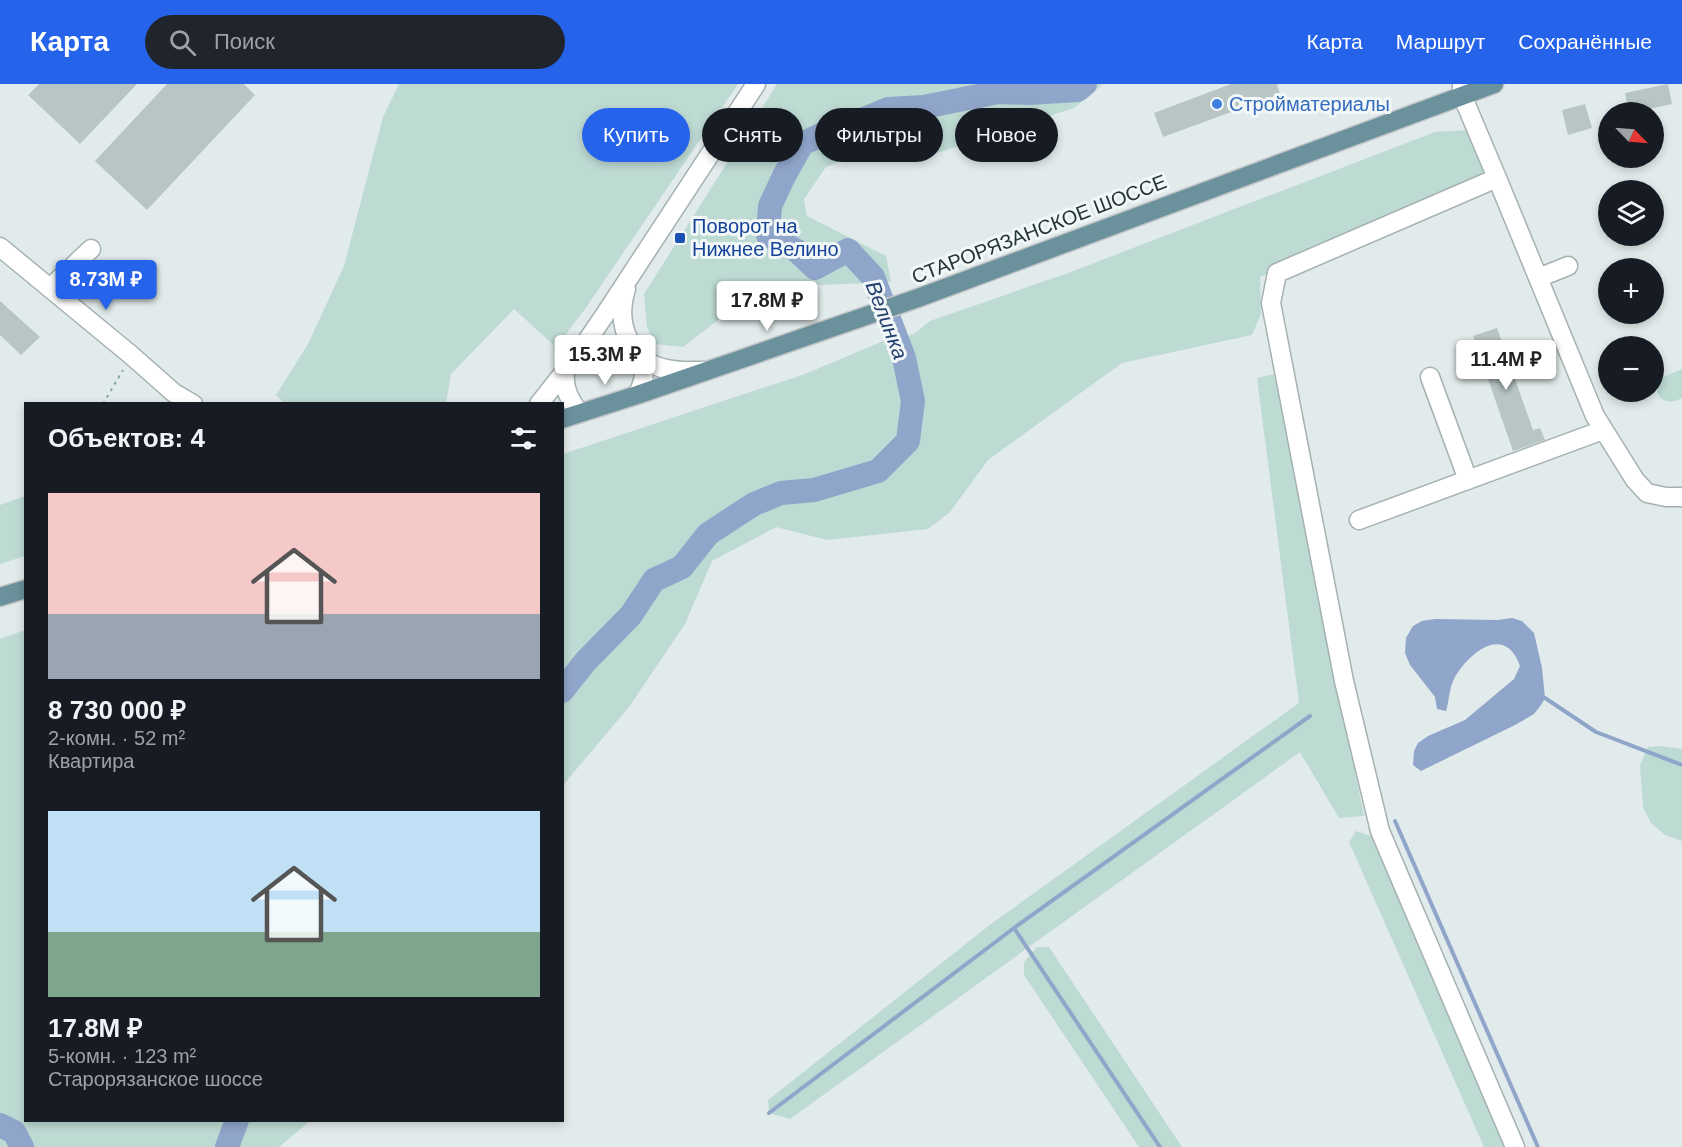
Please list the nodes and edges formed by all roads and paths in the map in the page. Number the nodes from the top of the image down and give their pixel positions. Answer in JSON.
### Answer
{"nodes":[{"id":1,"x":756,"y":84,"type":"edge"},
{"id":2,"x":1494,"y":84,"type":"edge"},
{"id":3,"x":1462,"y":89,"type":"edge"},
{"id":4,"x":1497,"y":178,"type":"junction"},
{"id":5,"x":0,"y":247,"type":"edge"},
{"id":6,"x":91,"y":249,"type":"dead end"},
{"id":7,"x":1568,"y":266,"type":"dead end"},
{"id":8,"x":630,"y":277,"type":"junction"},
{"id":9,"x":1538,"y":278,"type":"junction"},
{"id":10,"x":50,"y":288,"type":"junction"},
{"id":11,"x":637,"y":352,"type":"junction"},
{"id":12,"x":131,"y":355,"type":"junction"},
{"id":13,"x":709,"y":370,"type":"junction"},
{"id":14,"x":565,"y":371,"type":"junction"},
{"id":15,"x":1430,"y":377,"type":"dead end"},
{"id":16,"x":637,"y":395,"type":"junction"},
{"id":17,"x":104,"y":402,"type":"edge"},
{"id":18,"x":190,"y":402,"type":"edge"},
{"id":19,"x":541,"y":402,"type":"edge"},
{"id":20,"x":571,"y":416,"type":"edge"},
{"id":21,"x":1604,"y":430,"type":"junction"},
{"id":22,"x":1468,"y":480,"type":"junction"},
{"id":23,"x":1682,"y":497,"type":"edge"},
{"id":24,"x":1359,"y":520,"type":"dead end"},
{"id":25,"x":24,"y":590,"type":"edge"},
{"id":26,"x":0,"y":597,"type":"edge"},
{"id":27,"x":1515,"y":1147,"type":"edge"}],
"edges":[{"from":1,"to":8,"type":"street"},
{"from":2,"to":3,"type":"main road","name":"СТАРОРЯЗАНСКОЕ ШОССЕ"},
{"from":3,"to":4,"type":"street"},
{"from":3,"to":13,"type":"main road","name":"СТАРОРЯЗАНСКОЕ ШОССЕ"},
{"from":4,"to":9,"type":"street"},
{"from":4,"to":27,"type":"street"},
{"from":5,"to":10,"type":"street"},
{"from":6,"to":10,"type":"street"},
{"from":7,"to":9,"type":"street"},
{"from":8,"to":11,"type":"street"},
{"from":8,"to":14,"type":"street"},
{"from":9,"to":21,"type":"street"},
{"from":10,"to":12,"type":"street"},
{"from":11,"to":13,"type":"street"},
{"from":11,"to":16,"type":"street"},
{"from":12,"to":17,"type":"path"},
{"from":12,"to":18,"type":"street"},
{"from":13,"to":16,"type":"main road","name":"СТАРОРЯЗАНСКОЕ ШОССЕ"},
{"from":14,"to":19,"type":"street"},
{"from":14,"to":20,"type":"street"},
{"from":15,"to":22,"type":"street"},
{"from":16,"to":20,"type":"main road","name":"СТАРОРЯЗАНСКОЕ ШОССЕ"},
{"from":21,"to":22,"type":"street"},
{"from":21,"to":23,"type":"street"},
{"from":22,"to":24,"type":"street"},
{"from":25,"to":26,"type":"main road"}]}
